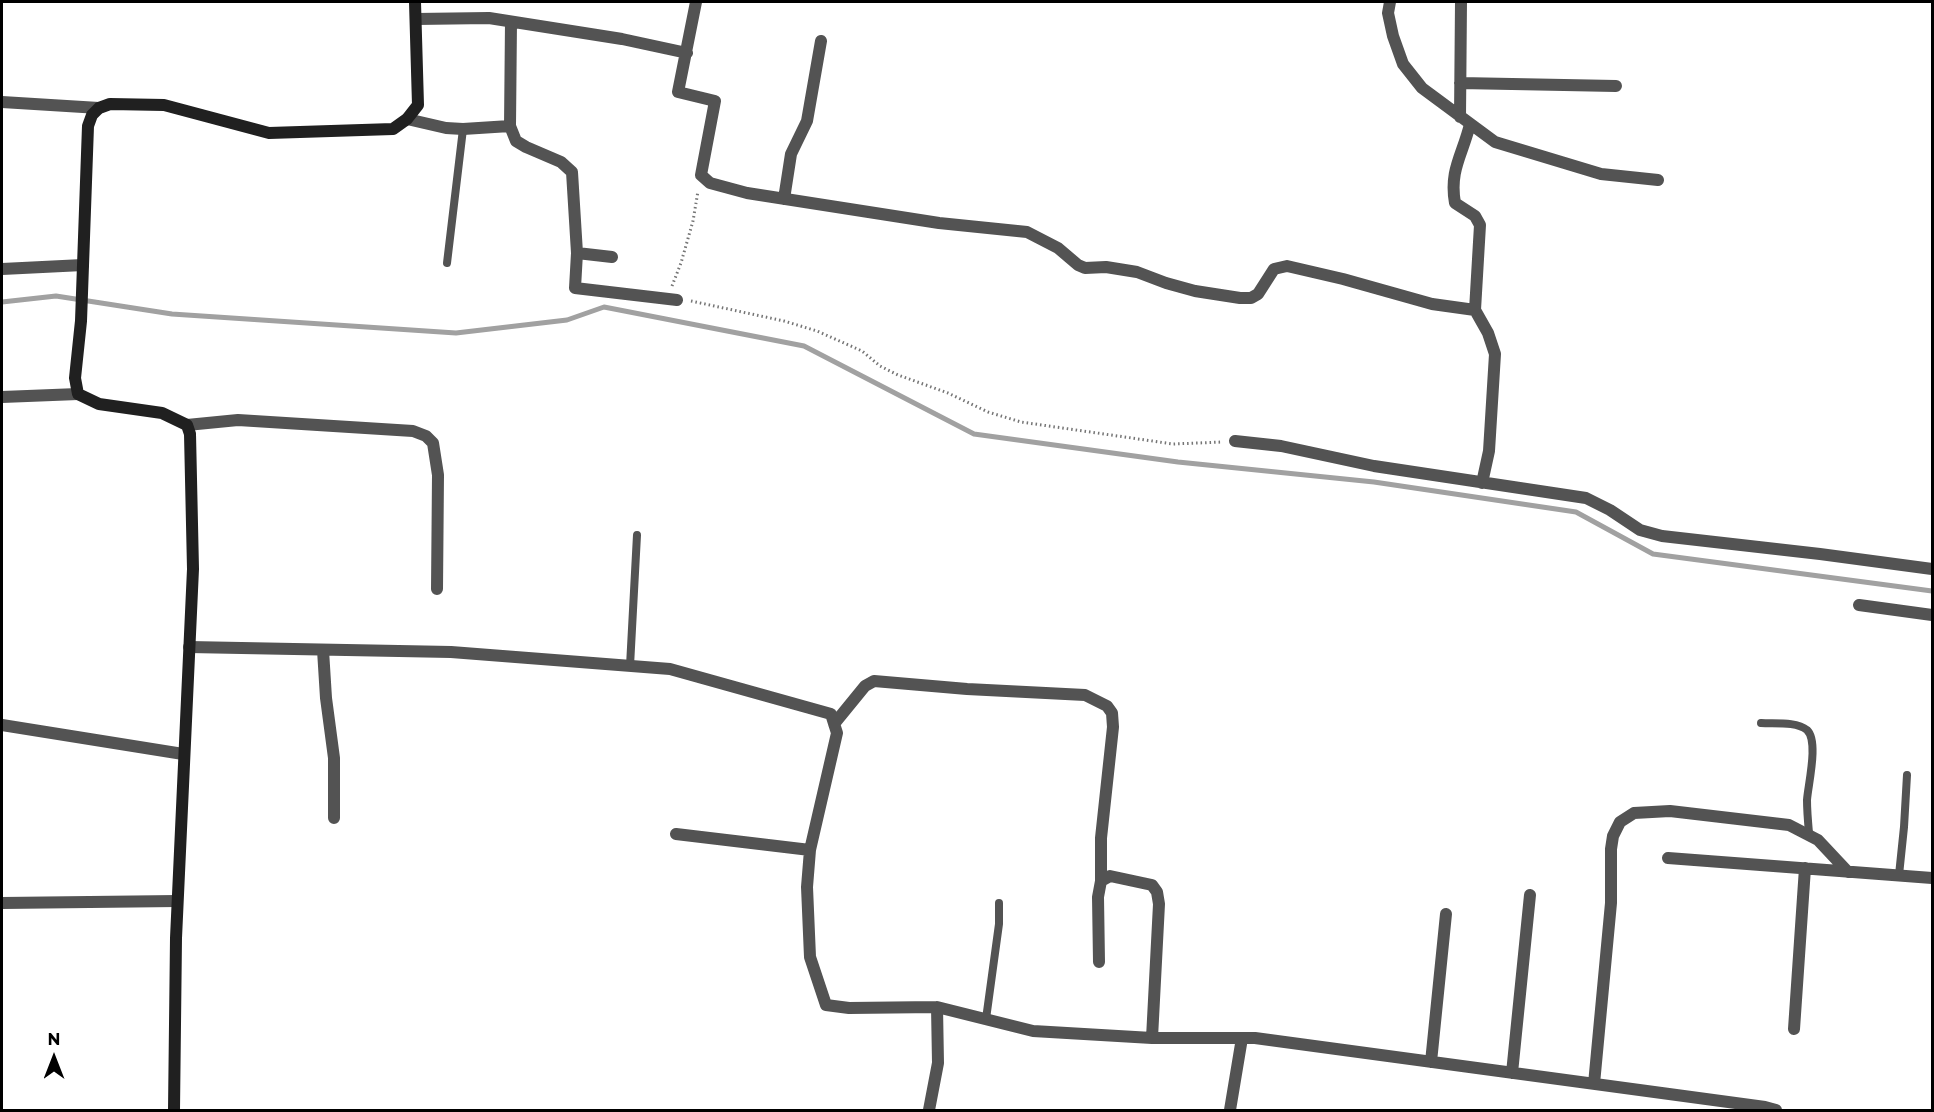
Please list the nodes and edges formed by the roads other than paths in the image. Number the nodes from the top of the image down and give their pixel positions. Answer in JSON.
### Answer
{"nodes":[{"id":1,"x":415,"y":2,"type":"edge"},
{"id":2,"x":696,"y":2,"type":"edge"},
{"id":3,"x":1390,"y":2,"type":"edge"},
{"id":4,"x":1461,"y":2,"type":"edge"},
{"id":5,"x":416,"y":19,"type":"junction"},
{"id":6,"x":511,"y":22,"type":"junction"},
{"id":7,"x":821,"y":41,"type":"dead end"},
{"id":8,"x":687,"y":54,"type":"junction"},
{"id":9,"x":1460,"y":83,"type":"junction"},
{"id":10,"x":1616,"y":86,"type":"dead end"},
{"id":11,"x":2,"y":102,"type":"edge"},
{"id":12,"x":99,"y":108,"type":"junction"},
{"id":13,"x":408,"y":119,"type":"junction"},
{"id":14,"x":1465,"y":121,"type":"junction"},
{"id":15,"x":510,"y":126,"type":"junction"},
{"id":16,"x":463,"y":129,"type":"junction"},
{"id":17,"x":1658,"y":180,"type":"dead end"},
{"id":18,"x":784,"y":199,"type":"junction"},
{"id":19,"x":577,"y":253,"type":"junction"},
{"id":20,"x":612,"y":257,"type":"dead end"},
{"id":21,"x":447,"y":263,"type":"dead end"},
{"id":22,"x":2,"y":269,"type":"edge"},
{"id":23,"x":83,"y":269,"type":"junction"},
{"id":24,"x":677,"y":300,"type":"road end"},
{"id":25,"x":1475,"y":310,"type":"junction"},
{"id":26,"x":78,"y":394,"type":"junction"},
{"id":27,"x":2,"y":397,"type":"edge"},
{"id":28,"x":188,"y":425,"type":"junction"},
{"id":29,"x":1235,"y":441,"type":"road end"},
{"id":30,"x":1482,"y":483,"type":"junction"},
{"id":31,"x":637,"y":535,"type":"dead end"},
{"id":32,"x":1932,"y":569,"type":"edge"},
{"id":33,"x":437,"y":589,"type":"dead end"},
{"id":34,"x":1859,"y":605,"type":"dead end"},
{"id":35,"x":1932,"y":615,"type":"edge"},
{"id":36,"x":189,"y":647,"type":"junction"},
{"id":37,"x":323,"y":650,"type":"junction"},
{"id":38,"x":630,"y":666,"type":"junction"},
{"id":39,"x":1761,"y":723,"type":"dead end"},
{"id":40,"x":834,"y":724,"type":"junction"},
{"id":41,"x":2,"y":725,"type":"edge"},
{"id":42,"x":183,"y":754,"type":"junction"},
{"id":43,"x":1907,"y":775,"type":"dead end"},
{"id":44,"x":334,"y":818,"type":"dead end"},
{"id":45,"x":1809,"y":833,"type":"junction"},
{"id":46,"x":676,"y":834,"type":"dead end"},
{"id":47,"x":810,"y":850,"type":"junction"},
{"id":48,"x":1668,"y":858,"type":"dead end"},
{"id":49,"x":1805,"y":868,"type":"junction"},
{"id":50,"x":1848,"y":872,"type":"junction"},
{"id":51,"x":1899,"y":875,"type":"junction"},
{"id":52,"x":1932,"y":878,"type":"edge"},
{"id":53,"x":1101,"y":881,"type":"junction"},
{"id":54,"x":1530,"y":895,"type":"dead end"},
{"id":55,"x":177,"y":901,"type":"junction"},
{"id":56,"x":2,"y":903,"type":"edge"},
{"id":57,"x":999,"y":903,"type":"dead end"},
{"id":58,"x":1446,"y":914,"type":"dead end"},
{"id":59,"x":1099,"y":962,"type":"dead end"},
{"id":60,"x":937,"y":1007,"type":"junction"},
{"id":61,"x":986,"y":1019,"type":"junction"},
{"id":62,"x":1794,"y":1029,"type":"dead end"},
{"id":63,"x":1152,"y":1038,"type":"junction"},
{"id":64,"x":1242,"y":1038,"type":"junction"},
{"id":65,"x":1431,"y":1062,"type":"junction"},
{"id":66,"x":1512,"y":1072,"type":"junction"},
{"id":67,"x":1594,"y":1084,"type":"junction"},
{"id":68,"x":174,"y":1110,"type":"edge"},
{"id":69,"x":929,"y":1110,"type":"edge"},
{"id":70,"x":1230,"y":1110,"type":"edge"},
{"id":71,"x":1776,"y":1110,"type":"edge"}],
"edges":[{"from":1,"to":5,"type":"street"},
{"from":2,"to":8,"type":"street"},
{"from":3,"to":14,"type":"street"},
{"from":4,"to":9,"type":"street"},
{"from":5,"to":6,"type":"street"},
{"from":5,"to":13,"type":"street"},
{"from":6,"to":8,"type":"street"},
{"from":6,"to":15,"type":"street"},
{"from":7,"to":18,"type":"street"},
{"from":8,"to":18,"type":"street"},
{"from":9,"to":10,"type":"street"},
{"from":9,"to":14,"type":"street"},
{"from":11,"to":12,"type":"street"},
{"from":12,"to":13,"type":"street"},
{"from":12,"to":23,"type":"street"},
{"from":13,"to":16,"type":"street"},
{"from":14,"to":17,"type":"street"},
{"from":14,"to":25,"type":"street"},
{"from":15,"to":16,"type":"street"},
{"from":15,"to":19,"type":"street"},
{"from":16,"to":21,"type":"lane"},
{"from":18,"to":25,"type":"street"},
{"from":19,"to":20,"type":"street"},
{"from":19,"to":24,"type":"street"},
{"from":22,"to":23,"type":"street"},
{"from":23,"to":26,"type":"street"},
{"from":25,"to":30,"type":"street"},
{"from":26,"to":27,"type":"street"},
{"from":26,"to":28,"type":"street"},
{"from":28,"to":33,"type":"street"},
{"from":28,"to":36,"type":"street"},
{"from":29,"to":30,"type":"street"},
{"from":30,"to":32,"type":"street"},
{"from":31,"to":38,"type":"lane"},
{"from":34,"to":35,"type":"street"},
{"from":36,"to":37,"type":"street"},
{"from":36,"to":42,"type":"street"},
{"from":37,"to":38,"type":"street"},
{"from":37,"to":44,"type":"street"},
{"from":38,"to":40,"type":"street"},
{"from":39,"to":45,"type":"lane"},
{"from":40,"to":47,"type":"street"},
{"from":40,"to":53,"type":"street"},
{"from":41,"to":42,"type":"street"},
{"from":42,"to":55,"type":"street"},
{"from":43,"to":51,"type":"lane"},
{"from":45,"to":50,"type":"street"},
{"from":45,"to":67,"type":"street"},
{"from":46,"to":47,"type":"street"},
{"from":47,"to":60,"type":"street"},
{"from":48,"to":49,"type":"street"},
{"from":49,"to":50,"type":"street"},
{"from":49,"to":62,"type":"street"},
{"from":50,"to":51,"type":"street"},
{"from":51,"to":52,"type":"street"},
{"from":53,"to":59,"type":"street"},
{"from":53,"to":63,"type":"street"},
{"from":54,"to":66,"type":"street"},
{"from":55,"to":56,"type":"street"},
{"from":55,"to":68,"type":"street"},
{"from":57,"to":61,"type":"lane"},
{"from":58,"to":65,"type":"street"},
{"from":60,"to":61,"type":"street"},
{"from":60,"to":69,"type":"street"},
{"from":61,"to":63,"type":"street"},
{"from":63,"to":64,"type":"street"},
{"from":64,"to":65,"type":"street"},
{"from":64,"to":70,"type":"street"},
{"from":65,"to":66,"type":"street"},
{"from":66,"to":67,"type":"street"},
{"from":67,"to":71,"type":"street"}]}
